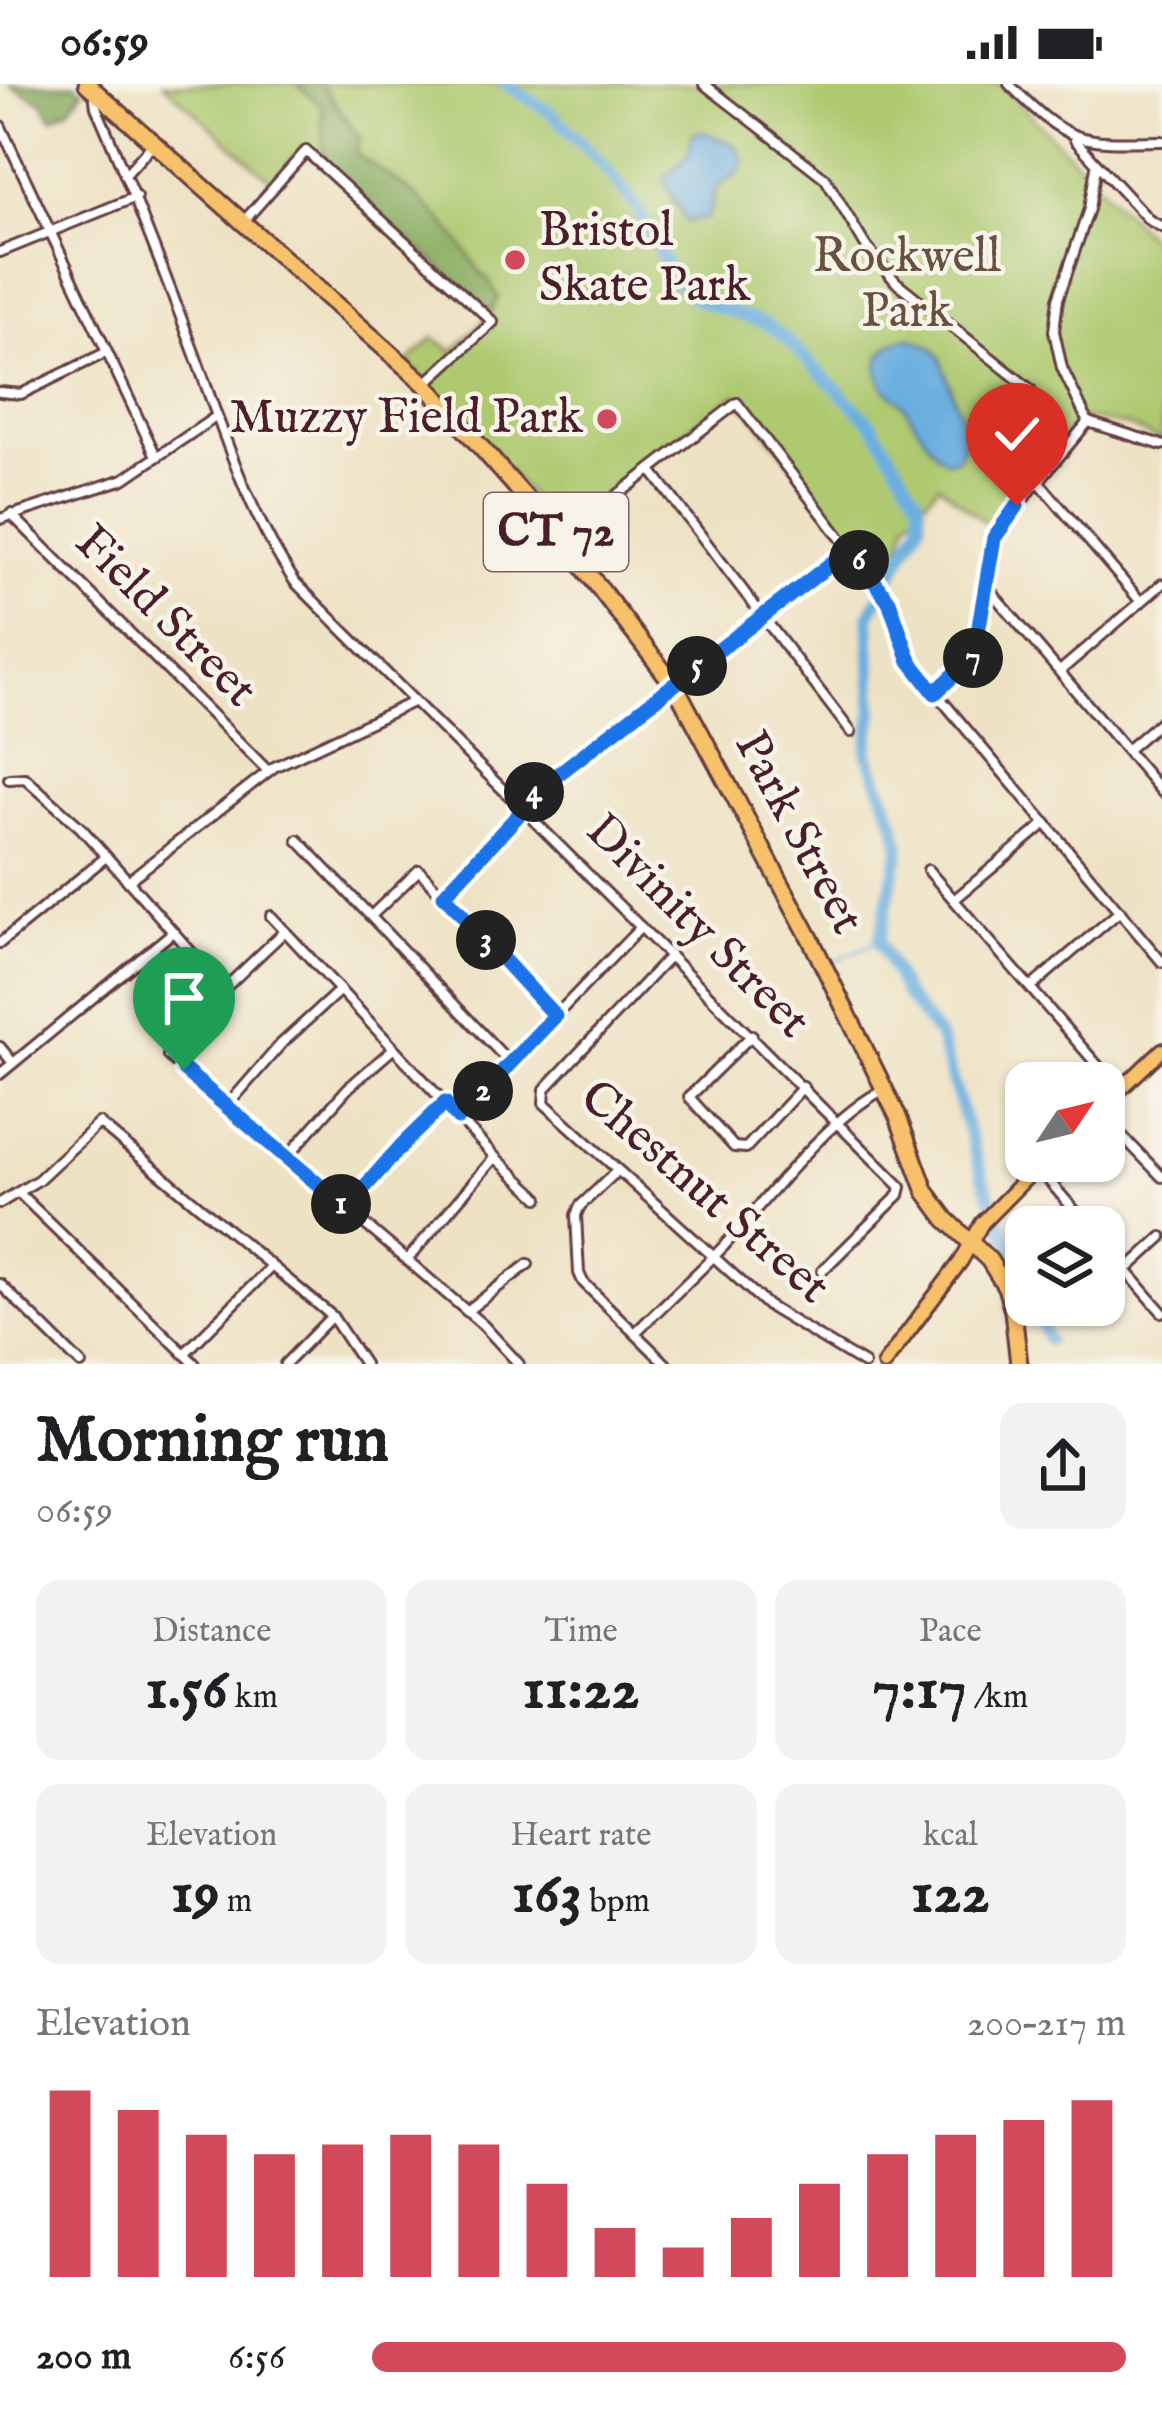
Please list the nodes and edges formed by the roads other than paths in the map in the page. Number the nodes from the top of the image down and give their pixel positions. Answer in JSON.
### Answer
{"nodes":[{"id":1,"x":704,"y":84,"type":"edge"},
{"id":2,"x":1009,"y":84,"type":"edge"},
{"id":3,"x":91,"y":87,"type":"edge"},
{"id":4,"x":0,"y":125,"type":"edge"},
{"id":5,"x":1073,"y":138,"type":"junction"},
{"id":6,"x":1162,"y":141,"type":"edge"},
{"id":7,"x":154,"y":142,"type":"junction"},
{"id":8,"x":1096,"y":166,"type":"junction"},
{"id":9,"x":125,"y":175,"type":"junction"},
{"id":10,"x":136,"y":196,"type":"junction"},
{"id":11,"x":244,"y":222,"type":"junction"},
{"id":12,"x":1162,"y":227,"type":"edge"},
{"id":13,"x":52,"y":230,"type":"junction"},
{"id":14,"x":0,"y":252,"type":"edge"},
{"id":15,"x":105,"y":353,"type":"junction"},
{"id":16,"x":425,"y":384,"type":"junction"},
{"id":17,"x":0,"y":392,"type":"edge"},
{"id":18,"x":217,"y":416,"type":"junction"},
{"id":19,"x":1088,"y":422,"type":"junction"},
{"id":20,"x":1162,"y":445,"type":"edge"},
{"id":21,"x":156,"y":456,"type":"junction"},
{"id":22,"x":651,"y":470,"type":"junction"},
{"id":23,"x":1040,"y":477,"type":"junction"},
{"id":24,"x":11,"y":514,"type":"junction"},
{"id":25,"x":0,"y":519,"type":"edge"},
{"id":26,"x":562,"y":538,"type":"junction"},
{"id":27,"x":850,"y":549,"type":"junction"},
{"id":28,"x":1162,"y":584,"type":"edge"},
{"id":29,"x":988,"y":588,"type":"junction"},
{"id":30,"x":1141,"y":602,"type":"junction"},
{"id":31,"x":763,"y":616,"type":"junction"},
{"id":32,"x":1060,"y":671,"type":"junction"},
{"id":33,"x":674,"y":685,"type":"junction"},
{"id":34,"x":935,"y":693,"type":"junction"},
{"id":35,"x":413,"y":702,"type":"junction"},
{"id":36,"x":1162,"y":720,"type":"edge"},
{"id":37,"x":851,"y":732,"type":"dead end"},
{"id":38,"x":1127,"y":750,"type":"junction"},
{"id":39,"x":268,"y":771,"type":"junction"},
{"id":40,"x":9,"y":779,"type":"dead end"},
{"id":41,"x":1162,"y":792,"type":"edge"},
{"id":42,"x":520,"y":807,"type":"junction"},
{"id":43,"x":1046,"y":823,"type":"junction"},
{"id":44,"x":298,"y":841,"type":"dead end"},
{"id":45,"x":106,"y":857,"type":"junction"},
{"id":46,"x":928,"y":870,"type":"dead end"},
{"id":47,"x":128,"y":881,"type":"junction"},
{"id":48,"x":444,"y":895,"type":"junction"},
{"id":49,"x":955,"y":900,"type":"junction"},
{"id":50,"x":1120,"y":911,"type":"junction"},
{"id":51,"x":271,"y":916,"type":"dead end"},
{"id":52,"x":371,"y":916,"type":"junction"},
{"id":53,"x":641,"y":927,"type":"junction"},
{"id":54,"x":172,"y":932,"type":"junction"},
{"id":55,"x":285,"y":932,"type":"junction"},
{"id":56,"x":0,"y":943,"type":"edge"},
{"id":57,"x":670,"y":956,"type":"junction"},
{"id":58,"x":1162,"y":962,"type":"edge"},
{"id":59,"x":1031,"y":987,"type":"junction"},
{"id":60,"x":224,"y":989,"type":"junction"},
{"id":61,"x":340,"y":990,"type":"junction"},
{"id":62,"x":555,"y":1016,"type":"junction"},
{"id":63,"x":752,"y":1035,"type":"junction"},
{"id":64,"x":0,"y":1047,"type":"edge"},
{"id":65,"x":393,"y":1049,"type":"junction"},
{"id":66,"x":1162,"y":1050,"type":"edge"},
{"id":67,"x":1095,"y":1062,"type":"edge"},
{"id":68,"x":13,"y":1063,"type":"junction"},
{"id":69,"x":509,"y":1063,"type":"junction"},
{"id":70,"x":0,"y":1074,"type":"edge"},
{"id":71,"x":1125,"y":1084,"type":"edge"},
{"id":72,"x":803,"y":1087,"type":"junction"},
{"id":73,"x":885,"y":1089,"type":"junction"},
{"id":74,"x":445,"y":1103,"type":"junction"},
{"id":75,"x":227,"y":1106,"type":"junction"},
{"id":76,"x":458,"y":1118,"type":"junction"},
{"id":77,"x":839,"y":1124,"type":"junction"},
{"id":78,"x":1125,"y":1139,"type":"edge"},
{"id":79,"x":287,"y":1157,"type":"junction"},
{"id":80,"x":495,"y":1157,"type":"junction"},
{"id":81,"x":616,"y":1172,"type":"junction"},
{"id":82,"x":1162,"y":1177,"type":"edge"},
{"id":83,"x":1022,"y":1182,"type":"edge"},
{"id":84,"x":1054,"y":1182,"type":"edge"},
{"id":85,"x":20,"y":1193,"type":"junction"},
{"id":86,"x":539,"y":1198,"type":"dead end"},
{"id":87,"x":0,"y":1203,"type":"edge"},
{"id":88,"x":1073,"y":1206,"type":"edge"},
{"id":89,"x":346,"y":1208,"type":"junction"},
{"id":90,"x":1162,"y":1237,"type":"edge"},
{"id":91,"x":971,"y":1242,"type":"junction"},
{"id":92,"x":714,"y":1256,"type":"junction"},
{"id":93,"x":406,"y":1260,"type":"junction"},
{"id":94,"x":528,"y":1264,"type":"dead end"},
{"id":95,"x":270,"y":1268,"type":"junction"},
{"id":96,"x":1126,"y":1270,"type":"joint"},
{"id":97,"x":822,"y":1271,"type":"dead end"},
{"id":98,"x":0,"y":1284,"type":"edge"},
{"id":99,"x":466,"y":1311,"type":"junction"},
{"id":100,"x":1162,"y":1312,"type":"edge"},
{"id":101,"x":332,"y":1316,"type":"junction"},
{"id":102,"x":635,"y":1333,"type":"junction"},
{"id":103,"x":184,"y":1354,"type":"junction"},
{"id":104,"x":81,"y":1364,"type":"edge"},
{"id":105,"x":195,"y":1364,"type":"edge"},
{"id":106,"x":285,"y":1364,"type":"edge"},
{"id":107,"x":364,"y":1364,"type":"edge"},
{"id":108,"x":519,"y":1364,"type":"edge"},
{"id":109,"x":666,"y":1364,"type":"edge"},
{"id":110,"x":864,"y":1364,"type":"edge"},
{"id":111,"x":884,"y":1364,"type":"edge"},
{"id":112,"x":1019,"y":1364,"type":"edge"}],
"edges":[{"from":1,"to":23,"type":"street"},
{"from":2,"to":5,"type":"street"},
{"from":3,"to":7,"type":"highway","name":"Park Street","number":"CT 72"},
{"from":3,"to":9,"type":"street","name":"Divinity Street"},
{"from":4,"to":13,"type":"street"},
{"from":5,"to":6,"type":"street"},
{"from":5,"to":8,"type":"street"},
{"from":7,"to":9,"type":"street"},
{"from":7,"to":11,"type":"highway","name":"Park Street","number":"CT 72"},
{"from":8,"to":12,"type":"street"},
{"from":8,"to":19,"type":"street"},
{"from":9,"to":10,"type":"street","name":"Divinity Street"},
{"from":10,"to":13,"type":"street"},
{"from":10,"to":18,"type":"street","name":"Divinity Street"},
{"from":11,"to":16,"type":"highway","name":"Park Street","number":"CT 72"},
{"from":11,"to":16,"type":"street"},
{"from":13,"to":14,"type":"street"},
{"from":13,"to":15,"type":"street"},
{"from":15,"to":17,"type":"street"},
{"from":15,"to":21,"type":"street"},
{"from":16,"to":26,"type":"highway","name":"Park Street","number":"CT 72"},
{"from":18,"to":21,"type":"street"},
{"from":18,"to":35,"type":"street","name":"Divinity Street"},
{"from":19,"to":20,"type":"street"},
{"from":19,"to":23,"type":"street"},
{"from":21,"to":24,"type":"street"},
{"from":22,"to":26,"type":"street"},
{"from":22,"to":27,"type":"street"},
{"from":22,"to":31,"type":"street"},
{"from":23,"to":29,"type":"street"},
{"from":23,"to":30,"type":"street"},
{"from":24,"to":25,"type":"street"},
{"from":24,"to":39,"type":"street","name":"Field Street"},
{"from":26,"to":33,"type":"highway","name":"Park Street","number":"CT 72"},
{"from":27,"to":31,"type":"street"},
{"from":27,"to":34,"type":"street"},
{"from":28,"to":30,"type":"street"},
{"from":29,"to":32,"type":"street"},
{"from":29,"to":34,"type":"street"},
{"from":30,"to":32,"type":"street"},
{"from":31,"to":33,"type":"street"},
{"from":31,"to":37,"type":"street"},
{"from":32,"to":38,"type":"street"},
{"from":33,"to":42,"type":"street"},
{"from":33,"to":73,"type":"highway","name":"Park Street","number":"CT 72"},
{"from":34,"to":43,"type":"street"},
{"from":35,"to":39,"type":"street"},
{"from":35,"to":42,"type":"street","name":"Divinity Street"},
{"from":36,"to":38,"type":"street"},
{"from":38,"to":41,"type":"street"},
{"from":39,"to":47,"type":"street"},
{"from":40,"to":45,"type":"street"},
{"from":42,"to":48,"type":"street"},
{"from":42,"to":53,"type":"street","name":"Divinity Street"},
{"from":43,"to":49,"type":"street"},
{"from":43,"to":50,"type":"street"},
{"from":44,"to":52,"type":"street"},
{"from":45,"to":47,"type":"street"},
{"from":45,"to":56,"type":"street"},
{"from":46,"to":49,"type":"street"},
{"from":47,"to":54,"type":"street"},
{"from":48,"to":52,"type":"street"},
{"from":48,"to":62,"type":"street"},
{"from":49,"to":59,"type":"street"},
{"from":50,"to":58,"type":"street"},
{"from":50,"to":59,"type":"street"},
{"from":51,"to":55,"type":"street"},
{"from":52,"to":69,"type":"street"},
{"from":53,"to":57,"type":"street","name":"Divinity Street"},
{"from":53,"to":62,"type":"street"},
{"from":54,"to":60,"type":"street"},
{"from":54,"to":68,"type":"street"},
{"from":55,"to":60,"type":"street"},
{"from":55,"to":61,"type":"street"},
{"from":57,"to":63,"type":"street","name":"Divinity Street"},
{"from":57,"to":81,"type":"street","name":"Chestnut Street"},
{"from":59,"to":67,"type":"street"},
{"from":60,"to":75,"type":"street"},
{"from":61,"to":65,"type":"street"},
{"from":61,"to":75,"type":"street"},
{"from":62,"to":69,"type":"street"},
{"from":63,"to":72,"type":"street","name":"Divinity Street"},
{"from":63,"to":72,"type":"street"},
{"from":64,"to":68,"type":"street"},
{"from":65,"to":74,"type":"street"},
{"from":65,"to":79,"type":"street"},
{"from":66,"to":71,"type":"main road"},
{"from":68,"to":70,"type":"street"},
{"from":69,"to":76,"type":"street"},
{"from":72,"to":77,"type":"street","name":"Divinity Street"},
{"from":73,"to":77,"type":"street"},
{"from":73,"to":91,"type":"highway","name":"Park Street","number":"CT 72"},
{"from":74,"to":76,"type":"street"},
{"from":74,"to":89,"type":"street"},
{"from":75,"to":79,"type":"street"},
{"from":76,"to":80,"type":"street"},
{"from":77,"to":92,"type":"street"},
{"from":77,"to":97,"type":"street","name":"Divinity Street"},
{"from":78,"to":82,"type":"street"},
{"from":79,"to":89,"type":"street"},
{"from":80,"to":86,"type":"street"},
{"from":80,"to":93,"type":"street"},
{"from":81,"to":92,"type":"street","name":"Chestnut Street"},
{"from":81,"to":102,"type":"street"},
{"from":83,"to":91,"type":"main road"},
{"from":84,"to":88,"type":"street"},
{"from":85,"to":87,"type":"street"},
{"from":85,"to":95,"type":"street"},
{"from":85,"to":103,"type":"street"},
{"from":89,"to":93,"type":"street"},
{"from":90,"to":96,"type":"street"},
{"from":91,"to":111,"type":"main road"},
{"from":91,"to":112,"type":"highway","number":"CT 72"},
{"from":92,"to":102,"type":"street"},
{"from":92,"to":110,"type":"street","name":"Chestnut Street"},
{"from":93,"to":99,"type":"street"},
{"from":94,"to":99,"type":"street"},
{"from":95,"to":101,"type":"street"},
{"from":95,"to":103,"type":"street"},
{"from":96,"to":100,"type":"street"},
{"from":98,"to":104,"type":"street"},
{"from":99,"to":108,"type":"street"},
{"from":101,"to":106,"type":"street"},
{"from":101,"to":107,"type":"street"},
{"from":102,"to":109,"type":"street"},
{"from":103,"to":105,"type":"street"}]}
